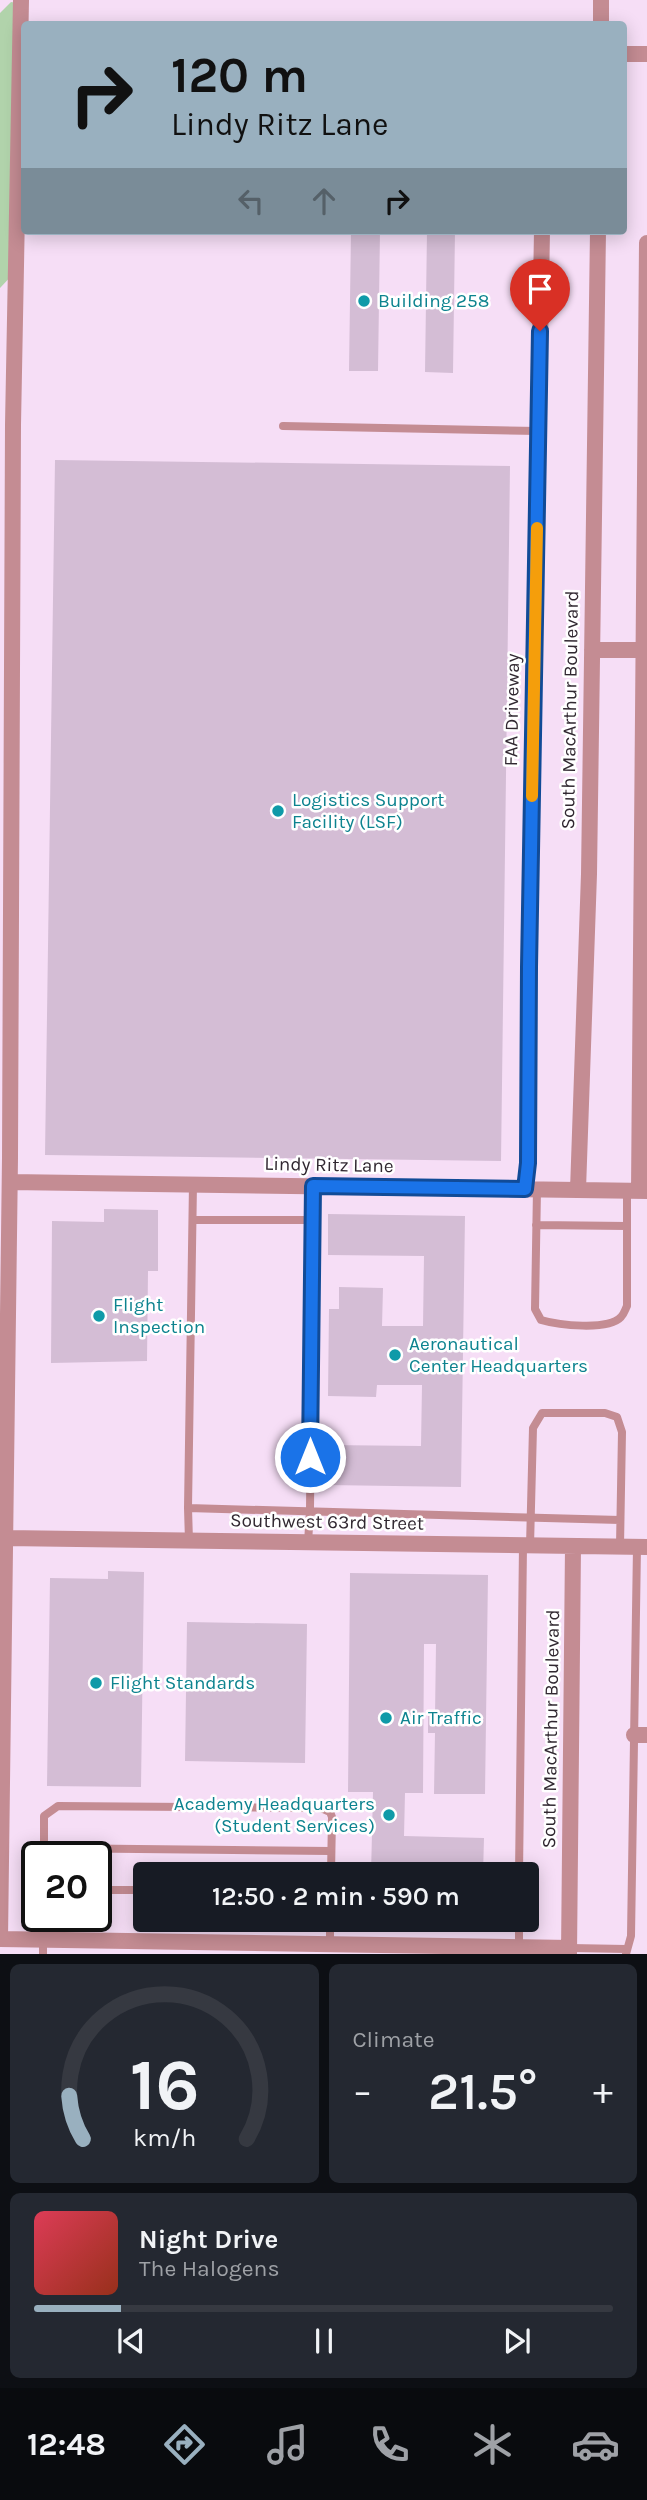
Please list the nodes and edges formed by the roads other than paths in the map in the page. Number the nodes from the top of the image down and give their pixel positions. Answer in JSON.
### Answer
{"nodes":[{"id":1,"x":21,"y":0,"type":"edge"},
{"id":2,"x":601,"y":0,"type":"edge"},
{"id":3,"x":601,"y":21,"type":"edge"},
{"id":4,"x":627,"y":54,"type":"edge"},
{"id":5,"x":647,"y":54,"type":"edge"},
{"id":6,"x":542,"y":235,"type":"edge"},
{"id":7,"x":598,"y":235,"type":"edge"},
{"id":8,"x":647,"y":243,"type":"edge"},
{"id":9,"x":283,"y":426,"type":"dead end"},
{"id":10,"x":538,"y":431,"type":"junction"},
{"id":11,"x":592,"y":650,"type":"junction"},
{"id":12,"x":645,"y":650,"type":"edge"},
{"id":13,"x":644,"y":912,"type":"edge"},
{"id":14,"x":10,"y":1182,"type":"junction"},
{"id":15,"x":193,"y":1184,"type":"junction"},
{"id":16,"x":313,"y":1186,"type":"junction"},
{"id":17,"x":531,"y":1189,"type":"junction"},
{"id":18,"x":578,"y":1190,"type":"junction"},
{"id":19,"x":638,"y":1191,"type":"edge"},
{"id":20,"x":193,"y":1220,"type":"junction"},
{"id":21,"x":313,"y":1220,"type":"junction"},
{"id":22,"x":536,"y":1225,"type":"junction"},
{"id":23,"x":627,"y":1226,"type":"junction"},
{"id":24,"x":188,"y":1508,"type":"junction"},
{"id":25,"x":310,"y":1510,"type":"junction"},
{"id":26,"x":531,"y":1519,"type":"junction"},
{"id":27,"x":620,"y":1520,"type":"junction"},
{"id":28,"x":6,"y":1538,"type":"junction"},
{"id":29,"x":189,"y":1541,"type":"junction"},
{"id":30,"x":307,"y":1543,"type":"junction"},
{"id":31,"x":526,"y":1546,"type":"junction"},
{"id":32,"x":573,"y":1546,"type":"junction"},
{"id":33,"x":620,"y":1546,"type":"junction"},
{"id":34,"x":642,"y":1547,"type":"edge"},
{"id":35,"x":640,"y":1735,"type":"edge"},
{"id":36,"x":44,"y":1841,"type":"edge"},
{"id":37,"x":331,"y":1851,"type":"junction"},
{"id":38,"x":112,"y":1852,"type":"edge"},
{"id":39,"x":331,"y":1862,"type":"edge"},
{"id":40,"x":519,"y":1862,"type":"edge"},
{"id":41,"x":1,"y":1863,"type":"edge"},
{"id":42,"x":112,"y":1890,"type":"edge"},
{"id":43,"x":133,"y":1890,"type":"edge"},
{"id":44,"x":330,"y":1932,"type":"edge"},
{"id":45,"x":519,"y":1932,"type":"edge"},
{"id":46,"x":0,"y":1939,"type":"edge"},
{"id":47,"x":330,"y":1943,"type":"junction"},
{"id":48,"x":43,"y":1947,"type":"edge"},
{"id":49,"x":519,"y":1947,"type":"junction"},
{"id":50,"x":570,"y":1951,"type":"edge"},
{"id":51,"x":626,"y":1951,"type":"edge"}],
"edges":[{"from":1,"to":14,"type":"street"},
{"from":2,"to":3,"type":"street"},
{"from":4,"to":5,"type":"street"},
{"from":6,"to":10,"type":"street","name":"FAA Driveway"},
{"from":7,"to":11,"type":"street","name":"South MacArthur Boulevard"},
{"from":8,"to":12,"type":"street"},
{"from":9,"to":10,"type":"lane"},
{"from":10,"to":17,"type":"street","name":"FAA Driveway"},
{"from":11,"to":12,"type":"street"},
{"from":11,"to":18,"type":"street","name":"South MacArthur Boulevard"},
{"from":12,"to":13,"type":"street"},
{"from":13,"to":19,"type":"street"},
{"from":14,"to":15,"type":"street","name":"Lindy Ritz Lane"},
{"from":14,"to":28,"type":"street"},
{"from":15,"to":16,"type":"street","name":"Lindy Ritz Lane"},
{"from":15,"to":20,"type":"lane"},
{"from":16,"to":17,"type":"street","name":"Lindy Ritz Lane"},
{"from":16,"to":21,"type":"lane"},
{"from":17,"to":18,"type":"street","name":"Lindy Ritz Lane"},
{"from":17,"to":22,"type":"lane"},
{"from":18,"to":19,"type":"street","name":"Lindy Ritz Lane"},
{"from":19,"to":23,"type":"lane"},
{"from":20,"to":21,"type":"lane"},
{"from":20,"to":24,"type":"lane"},
{"from":21,"to":25,"type":"lane"},
{"from":22,"to":23,"type":"lane"},
{"from":22,"to":23,"type":"lane"},
{"from":24,"to":25,"type":"lane"},
{"from":24,"to":29,"type":"lane"},
{"from":25,"to":26,"type":"lane"},
{"from":25,"to":30,"type":"lane"},
{"from":26,"to":27,"type":"lane"},
{"from":26,"to":27,"type":"lane"},
{"from":26,"to":31,"type":"lane"},
{"from":27,"to":33,"type":"lane"},
{"from":28,"to":29,"type":"street","name":"Southwest 63rd Street"},
{"from":28,"to":41,"type":"street"},
{"from":29,"to":30,"type":"street","name":"Southwest 63rd Street"},
{"from":30,"to":31,"type":"street","name":"Southwest 63rd Street"},
{"from":31,"to":32,"type":"street","name":"Southwest 63rd Street"},
{"from":31,"to":40,"type":"lane"},
{"from":32,"to":33,"type":"street","name":"Southwest 63rd Street"},
{"from":32,"to":50,"type":"street","name":"South MacArthur Boulevard"},
{"from":33,"to":34,"type":"street","name":"Southwest 63rd Street"},
{"from":34,"to":35,"type":"lane"},
{"from":35,"to":51,"type":"lane"},
{"from":36,"to":37,"type":"lane"},
{"from":37,"to":38,"type":"lane"},
{"from":37,"to":39,"type":"lane"},
{"from":41,"to":46,"type":"street"},
{"from":42,"to":43,"type":"lane"},
{"from":44,"to":47,"type":"lane"},
{"from":45,"to":49,"type":"lane"},
{"from":46,"to":48,"type":"street"},
{"from":47,"to":48,"type":"street"},
{"from":47,"to":49,"type":"street"},
{"from":49,"to":50,"type":"street"},
{"from":50,"to":51,"type":"lane"}]}
